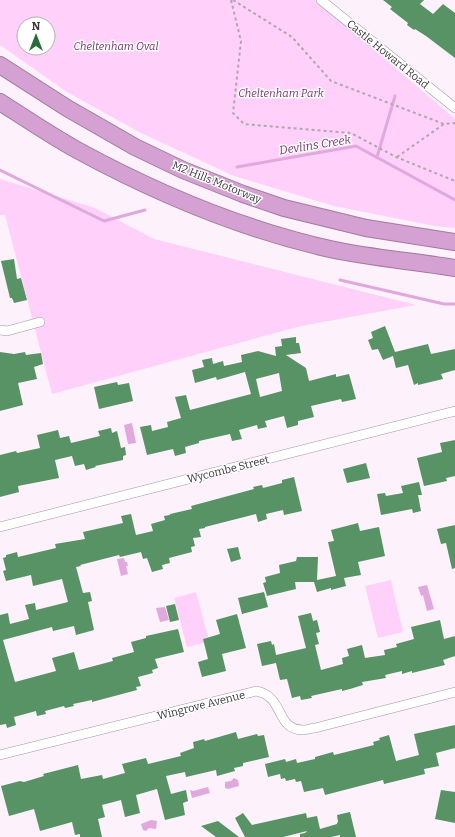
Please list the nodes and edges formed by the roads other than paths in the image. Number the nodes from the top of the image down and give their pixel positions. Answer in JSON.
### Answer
{"nodes":[{"id":1,"x":321,"y":0,"type":"edge"},
{"id":2,"x":0,"y":65,"type":"edge"},
{"id":3,"x":0,"y":102,"type":"edge"},
{"id":4,"x":455,"y":108,"type":"edge"},
{"id":5,"x":455,"y":242,"type":"edge"},
{"id":6,"x":455,"y":268,"type":"edge"},
{"id":7,"x":40,"y":322,"type":"dead end"},
{"id":8,"x":0,"y":330,"type":"edge"},
{"id":9,"x":455,"y":411,"type":"edge"},
{"id":10,"x":0,"y":527,"type":"edge"},
{"id":11,"x":455,"y":692,"type":"edge"},
{"id":12,"x":0,"y":755,"type":"edge"}],
"edges":[{"from":1,"to":4,"type":"street","name":"Castle Howard Road"},
{"from":2,"to":5,"type":"highway","name":"M2 Hills Motorway"},
{"from":3,"to":6,"type":"highway"},
{"from":7,"to":8,"type":"street"},
{"from":9,"to":10,"type":"street","name":"Wycombe Street"},
{"from":11,"to":12,"type":"street","name":"Wingrove Avenue"}]}
